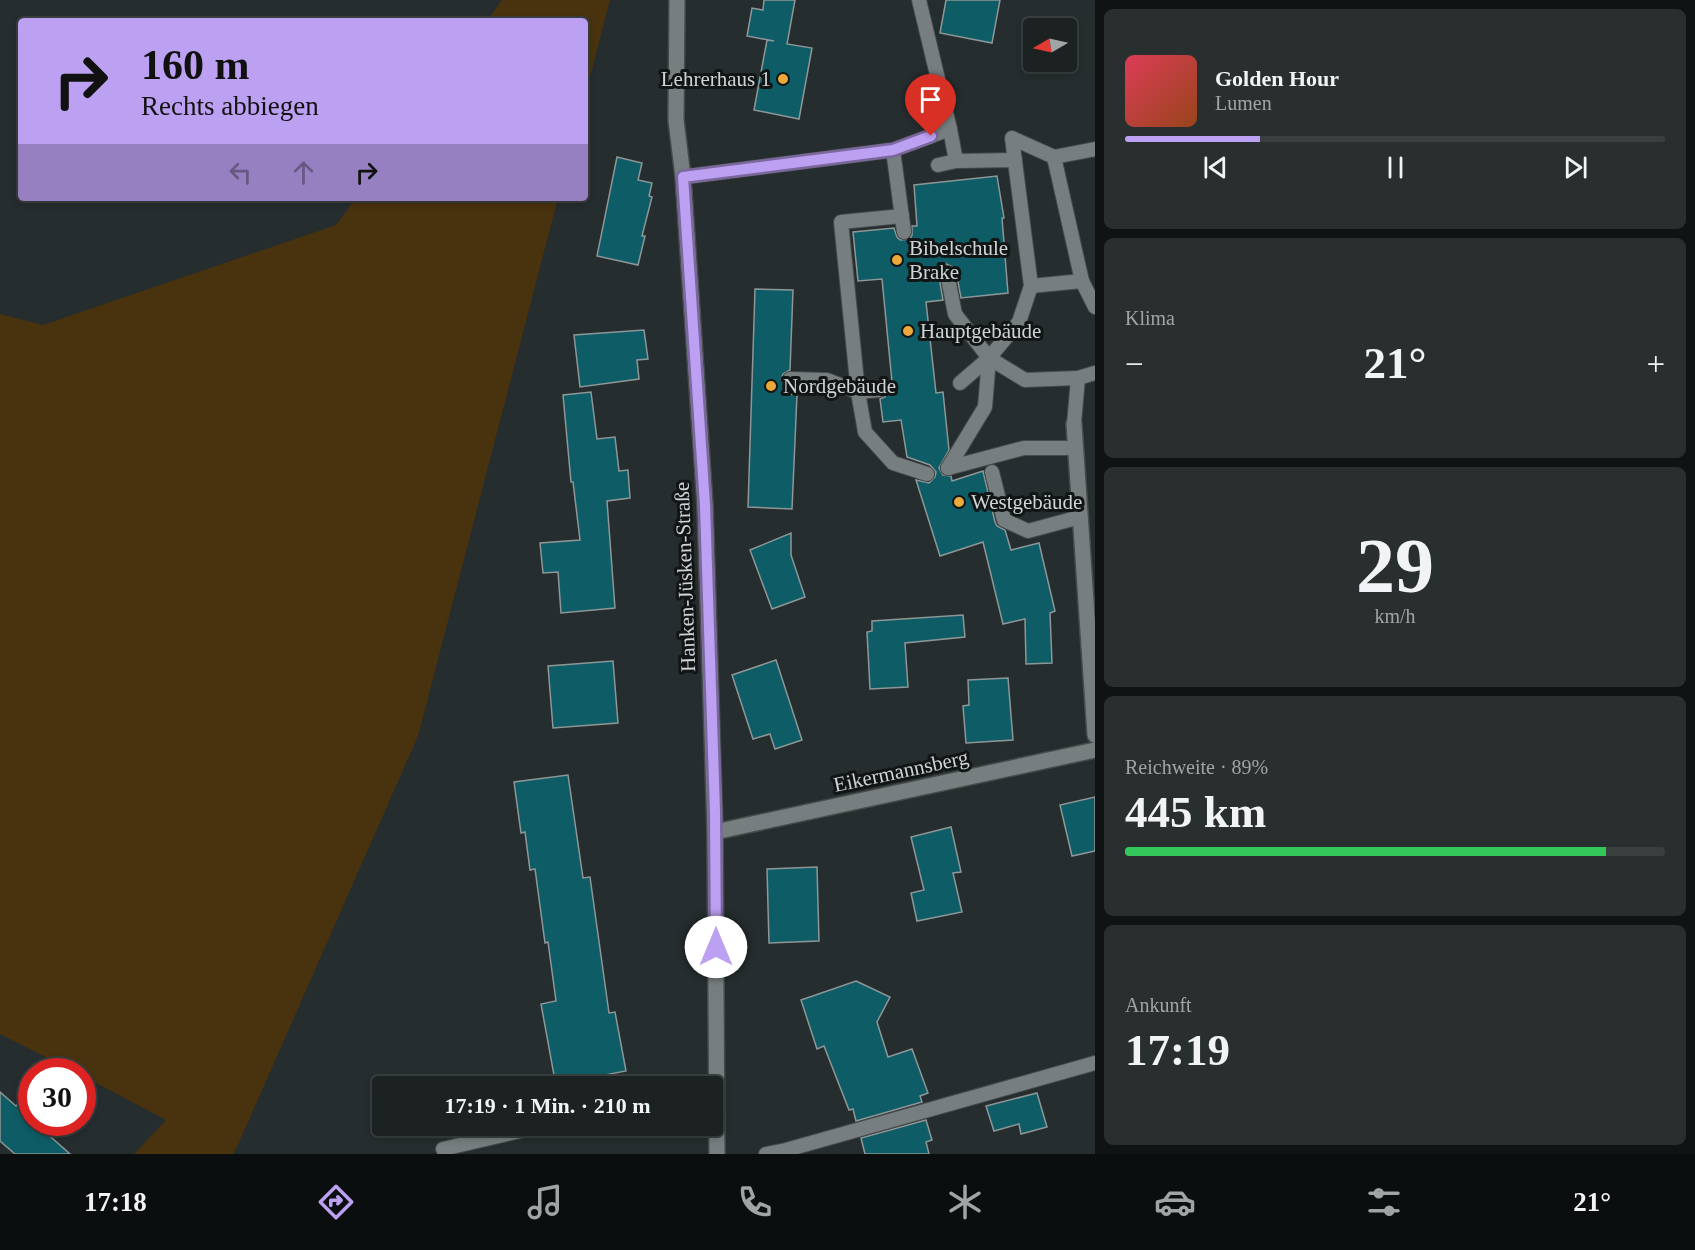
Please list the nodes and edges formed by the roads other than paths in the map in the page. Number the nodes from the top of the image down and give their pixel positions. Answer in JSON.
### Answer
{"nodes":[{"id":1,"x":677,"y":0,"type":"edge"},
{"id":2,"x":919,"y":0,"type":"edge"},
{"id":3,"x":950,"y":129,"type":"junction"},
{"id":4,"x":1095,"y":149,"type":"edge"},
{"id":5,"x":893,"y":150,"type":"junction"},
{"id":6,"x":1054,"y":157,"type":"junction"},
{"id":7,"x":1015,"y":160,"type":"junction"},
{"id":8,"x":956,"y":161,"type":"junction"},
{"id":9,"x":938,"y":165,"type":"dead end"},
{"id":10,"x":683,"y":177,"type":"junction"},
{"id":11,"x":902,"y":216,"type":"junction"},
{"id":12,"x":904,"y":232,"type":"dead end"},
{"id":13,"x":947,"y":273,"type":"dead end"},
{"id":14,"x":1082,"y":281,"type":"junction"},
{"id":15,"x":1031,"y":286,"type":"junction"},
{"id":16,"x":1095,"y":307,"type":"edge"},
{"id":17,"x":989,"y":358,"type":"junction"},
{"id":18,"x":1095,"y":373,"type":"edge"},
{"id":19,"x":1078,"y":378,"type":"junction"},
{"id":20,"x":790,"y":379,"type":"dead end"},
{"id":21,"x":960,"y":382,"type":"dead end"},
{"id":22,"x":879,"y":390,"type":"dead end"},
{"id":23,"x":858,"y":392,"type":"junction"},
{"id":24,"x":1074,"y":424,"type":"joint"},
{"id":25,"x":1075,"y":448,"type":"junction"},
{"id":26,"x":992,"y":472,"type":"dead end"},
{"id":27,"x":927,"y":474,"type":"dead end"},
{"id":28,"x":1080,"y":517,"type":"junction"},
{"id":29,"x":1095,"y":735,"type":"edge"},
{"id":30,"x":1095,"y":750,"type":"edge"},
{"id":31,"x":715,"y":832,"type":"junction"},
{"id":32,"x":1095,"y":1063,"type":"edge"},
{"id":33,"x":715,"y":1076,"type":"edge"},
{"id":34,"x":498,"y":1136,"type":"edge"},
{"id":35,"x":716,"y":1136,"type":"edge"},
{"id":36,"x":443,"y":1149,"type":"dead end"},
{"id":37,"x":717,"y":1154,"type":"edge"},
{"id":38,"x":766,"y":1154,"type":"edge"}],
"edges":[{"from":1,"to":10,"type":"street","name":"Hanken-Jüsken-Straße"},
{"from":2,"to":3,"type":"lane"},
{"from":3,"to":5,"type":"lane"},
{"from":3,"to":8,"type":"lane"},
{"from":4,"to":6,"type":"lane"},
{"from":5,"to":10,"type":"lane"},
{"from":5,"to":11,"type":"lane"},
{"from":6,"to":7,"type":"lane"},
{"from":6,"to":14,"type":"lane"},
{"from":7,"to":8,"type":"lane"},
{"from":7,"to":15,"type":"lane"},
{"from":8,"to":9,"type":"lane"},
{"from":10,"to":31,"type":"street","name":"Hanken-Jüsken-Straße"},
{"from":11,"to":12,"type":"lane"},
{"from":11,"to":23,"type":"lane"},
{"from":13,"to":17,"type":"lane"},
{"from":14,"to":15,"type":"lane"},
{"from":14,"to":16,"type":"lane"},
{"from":15,"to":17,"type":"lane"},
{"from":17,"to":19,"type":"lane"},
{"from":17,"to":21,"type":"lane"},
{"from":17,"to":25,"type":"lane"},
{"from":18,"to":19,"type":"lane"},
{"from":19,"to":24,"type":"lane"},
{"from":20,"to":23,"type":"lane"},
{"from":22,"to":23,"type":"lane"},
{"from":23,"to":27,"type":"lane"},
{"from":24,"to":25,"type":"street"},
{"from":25,"to":28,"type":"street"},
{"from":26,"to":28,"type":"lane"},
{"from":28,"to":29,"type":"street"},
{"from":30,"to":31,"type":"street","name":"Eikermannsberg"},
{"from":31,"to":33,"type":"street","name":"Hanken-Jüsken-Straße"},
{"from":32,"to":38,"type":"lane"},
{"from":34,"to":36,"type":"lane"},
{"from":35,"to":37,"type":"street","name":"Hanken-Jüsken-Straße"}]}
